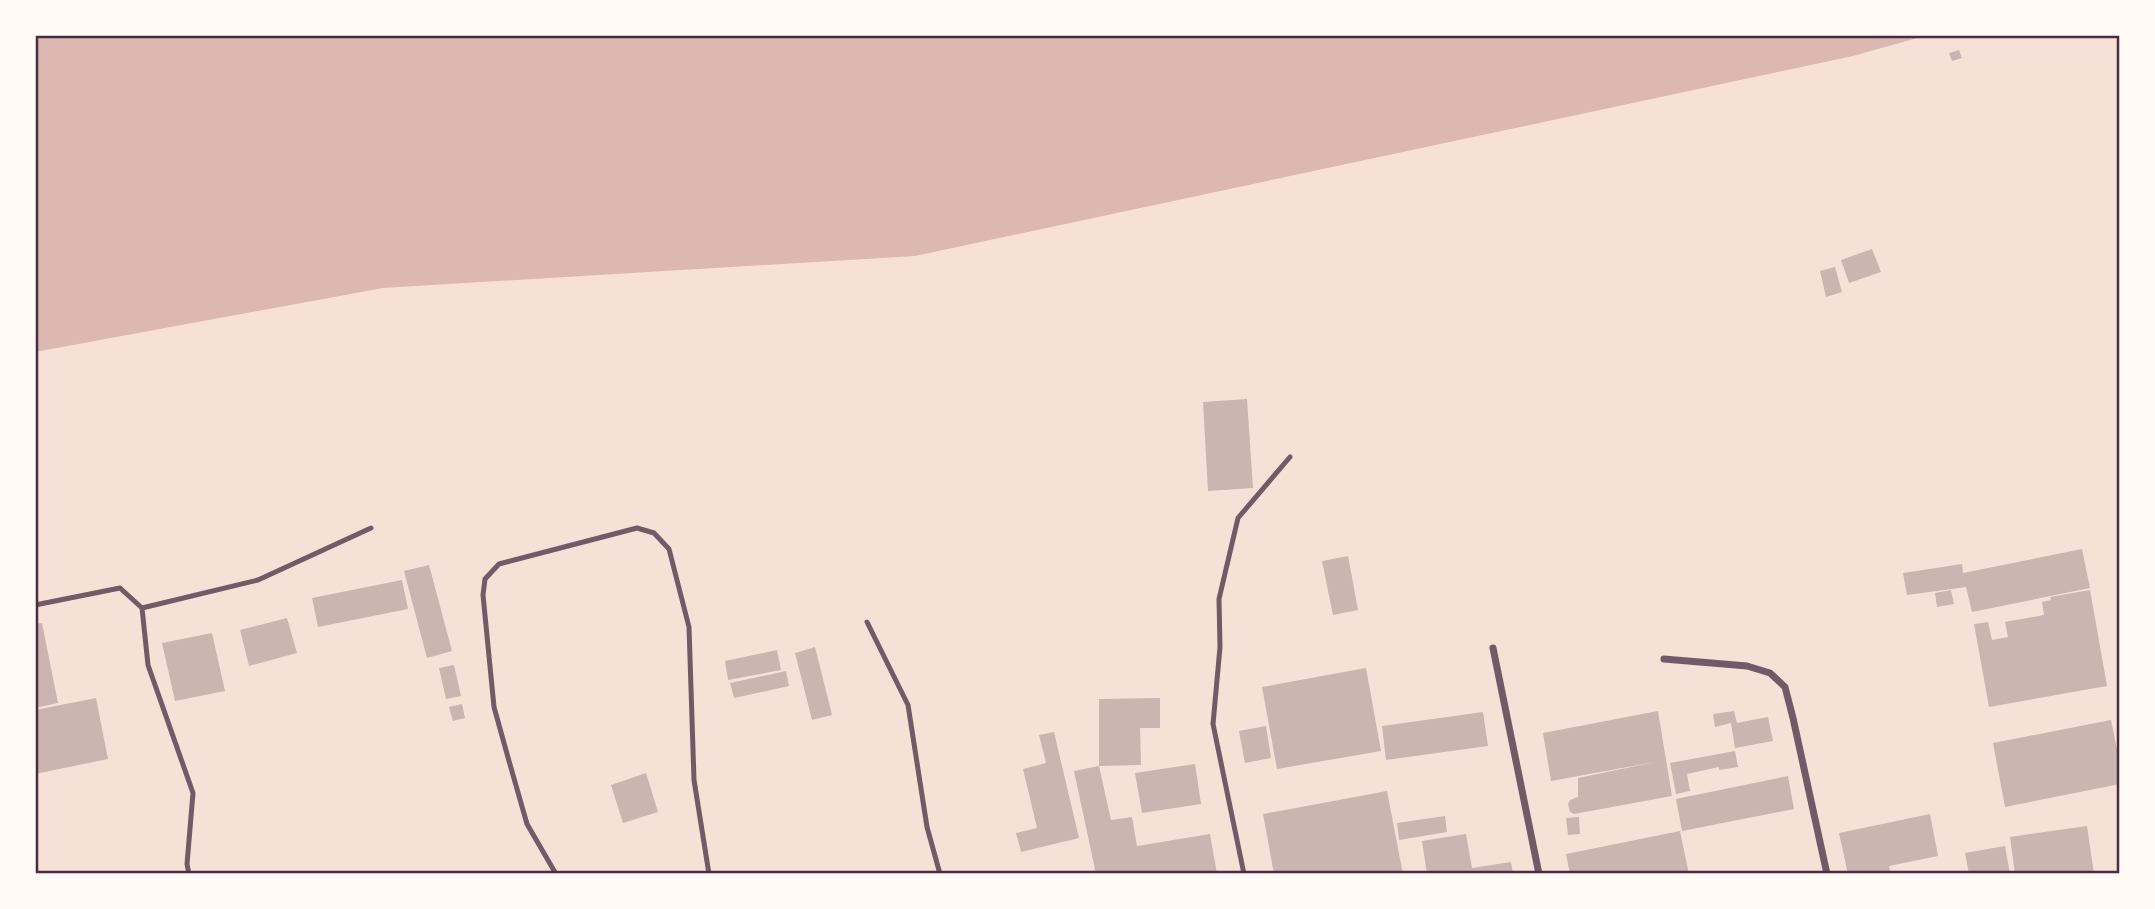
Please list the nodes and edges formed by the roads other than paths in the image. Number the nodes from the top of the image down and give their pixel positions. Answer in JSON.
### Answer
{"nodes":[{"id":1,"x":1290,"y":457,"type":"dead end"},
{"id":2,"x":371,"y":527,"type":"dead end"},
{"id":3,"x":35,"y":606,"type":"edge"},
{"id":4,"x":142,"y":608,"type":"junction"},
{"id":5,"x":867,"y":622,"type":"dead end"},
{"id":6,"x":1493,"y":648,"type":"dead end"},
{"id":7,"x":1664,"y":659,"type":"dead end"},
{"id":8,"x":189,"y":874,"type":"edge"},
{"id":9,"x":556,"y":874,"type":"edge"},
{"id":10,"x":709,"y":874,"type":"edge"},
{"id":11,"x":940,"y":874,"type":"edge"},
{"id":12,"x":1244,"y":874,"type":"edge"},
{"id":13,"x":1539,"y":874,"type":"edge"},
{"id":14,"x":1827,"y":874,"type":"edge"}],
"edges":[{"from":1,"to":12,"type":"lane"},
{"from":2,"to":4,"type":"lane"},
{"from":3,"to":4,"type":"lane"},
{"from":4,"to":8,"type":"lane"},
{"from":5,"to":11,"type":"lane"},
{"from":6,"to":13,"type":"street"},
{"from":7,"to":14,"type":"street"},
{"from":9,"to":10,"type":"lane"}]}
